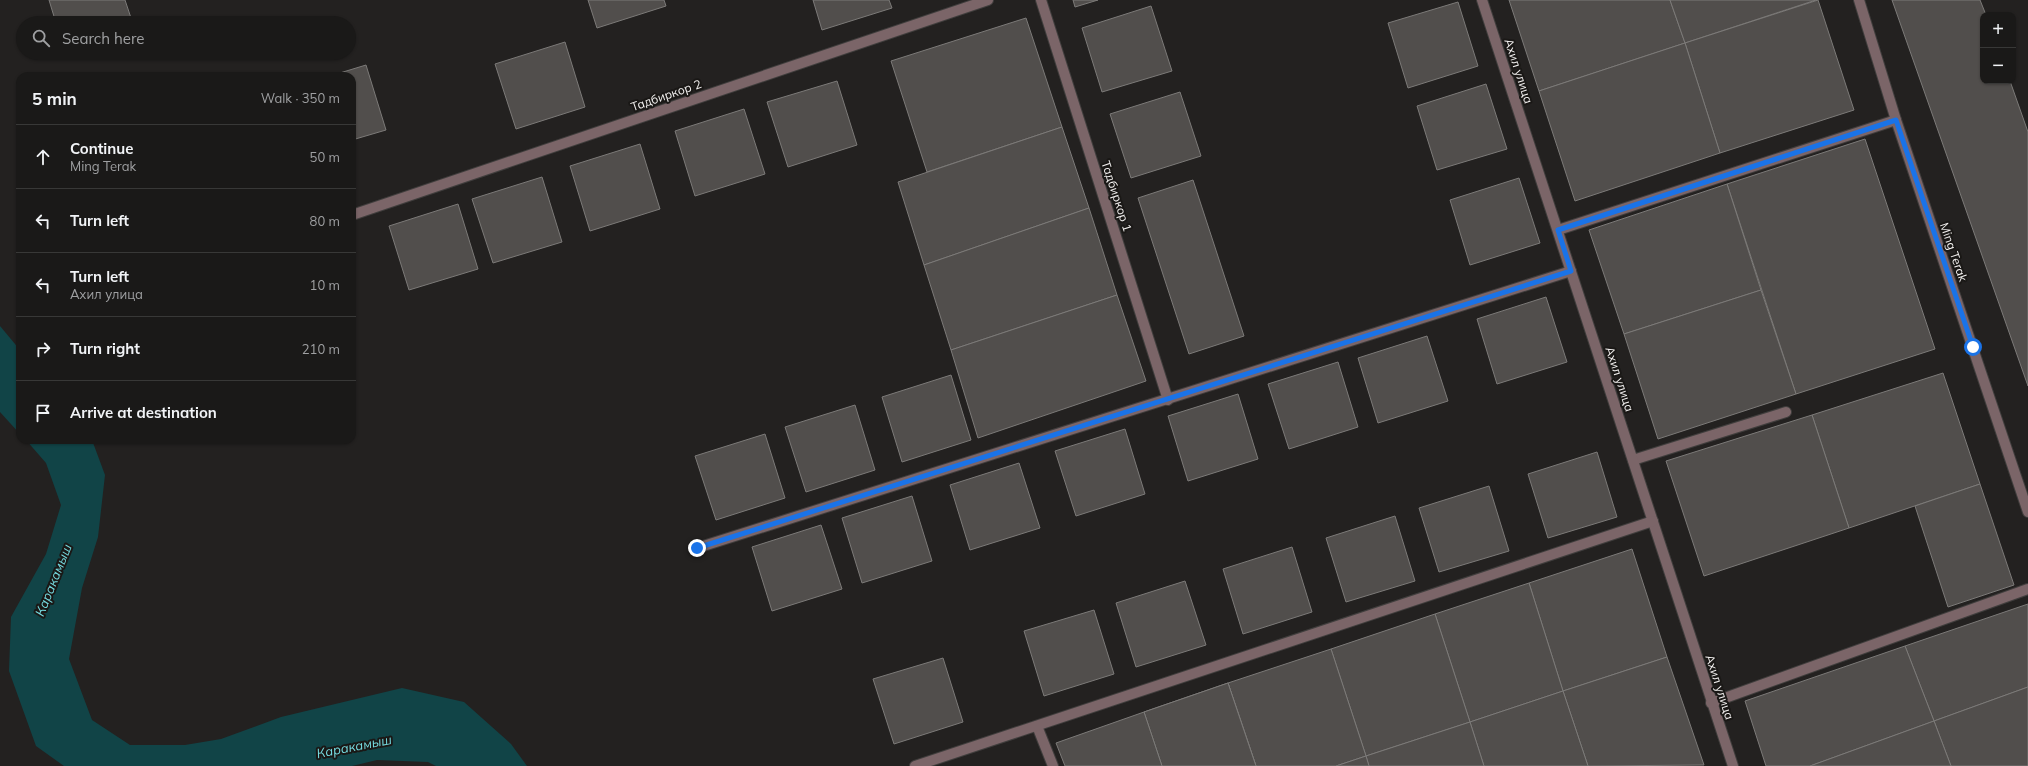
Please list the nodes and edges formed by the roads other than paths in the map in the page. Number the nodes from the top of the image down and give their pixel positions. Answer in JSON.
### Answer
{"nodes":[{"id":1,"x":988,"y":0,"type":"edge"},
{"id":2,"x":1041,"y":0,"type":"edge"},
{"id":3,"x":1482,"y":0,"type":"edge"},
{"id":4,"x":1859,"y":0,"type":"edge"},
{"id":5,"x":1896,"y":120,"type":"junction"},
{"id":6,"x":356,"y":214,"type":"edge"},
{"id":7,"x":1558,"y":230,"type":"junction"},
{"id":8,"x":1571,"y":271,"type":"junction"},
{"id":9,"x":1168,"y":400,"type":"junction"},
{"id":10,"x":1786,"y":412,"type":"dead end"},
{"id":11,"x":1633,"y":460,"type":"junction"},
{"id":12,"x":2028,"y":512,"type":"edge"},
{"id":13,"x":1653,"y":521,"type":"junction"},
{"id":14,"x":697,"y":548,"type":"dead end"},
{"id":15,"x":2028,"y":589,"type":"edge"},
{"id":16,"x":1711,"y":703,"type":"junction"},
{"id":17,"x":1037,"y":726,"type":"junction"},
{"id":18,"x":915,"y":766,"type":"edge"},
{"id":19,"x":1053,"y":766,"type":"edge"},
{"id":20,"x":1733,"y":766,"type":"edge"}],
"edges":[{"from":1,"to":6,"type":"street","name":"Тадбиркор 2"},
{"from":2,"to":9,"type":"street","name":"Тадбиркор 1"},
{"from":3,"to":7,"type":"street","name":"Ахил улица"},
{"from":4,"to":5,"type":"street","name":"Ming Terak"},
{"from":5,"to":7,"type":"street"},
{"from":5,"to":12,"type":"street","name":"Ming Terak"},
{"from":7,"to":8,"type":"street","name":"Ахил улица"},
{"from":8,"to":9,"type":"street"},
{"from":8,"to":11,"type":"street","name":"Ахил улица"},
{"from":9,"to":14,"type":"street"},
{"from":10,"to":11,"type":"street"},
{"from":11,"to":13,"type":"street","name":"Ахил улица"},
{"from":13,"to":16,"type":"street","name":"Ахил улица"},
{"from":13,"to":17,"type":"street"},
{"from":15,"to":16,"type":"street"},
{"from":16,"to":20,"type":"street","name":"Ахил улица"},
{"from":17,"to":18,"type":"street"},
{"from":17,"to":19,"type":"street"}]}
